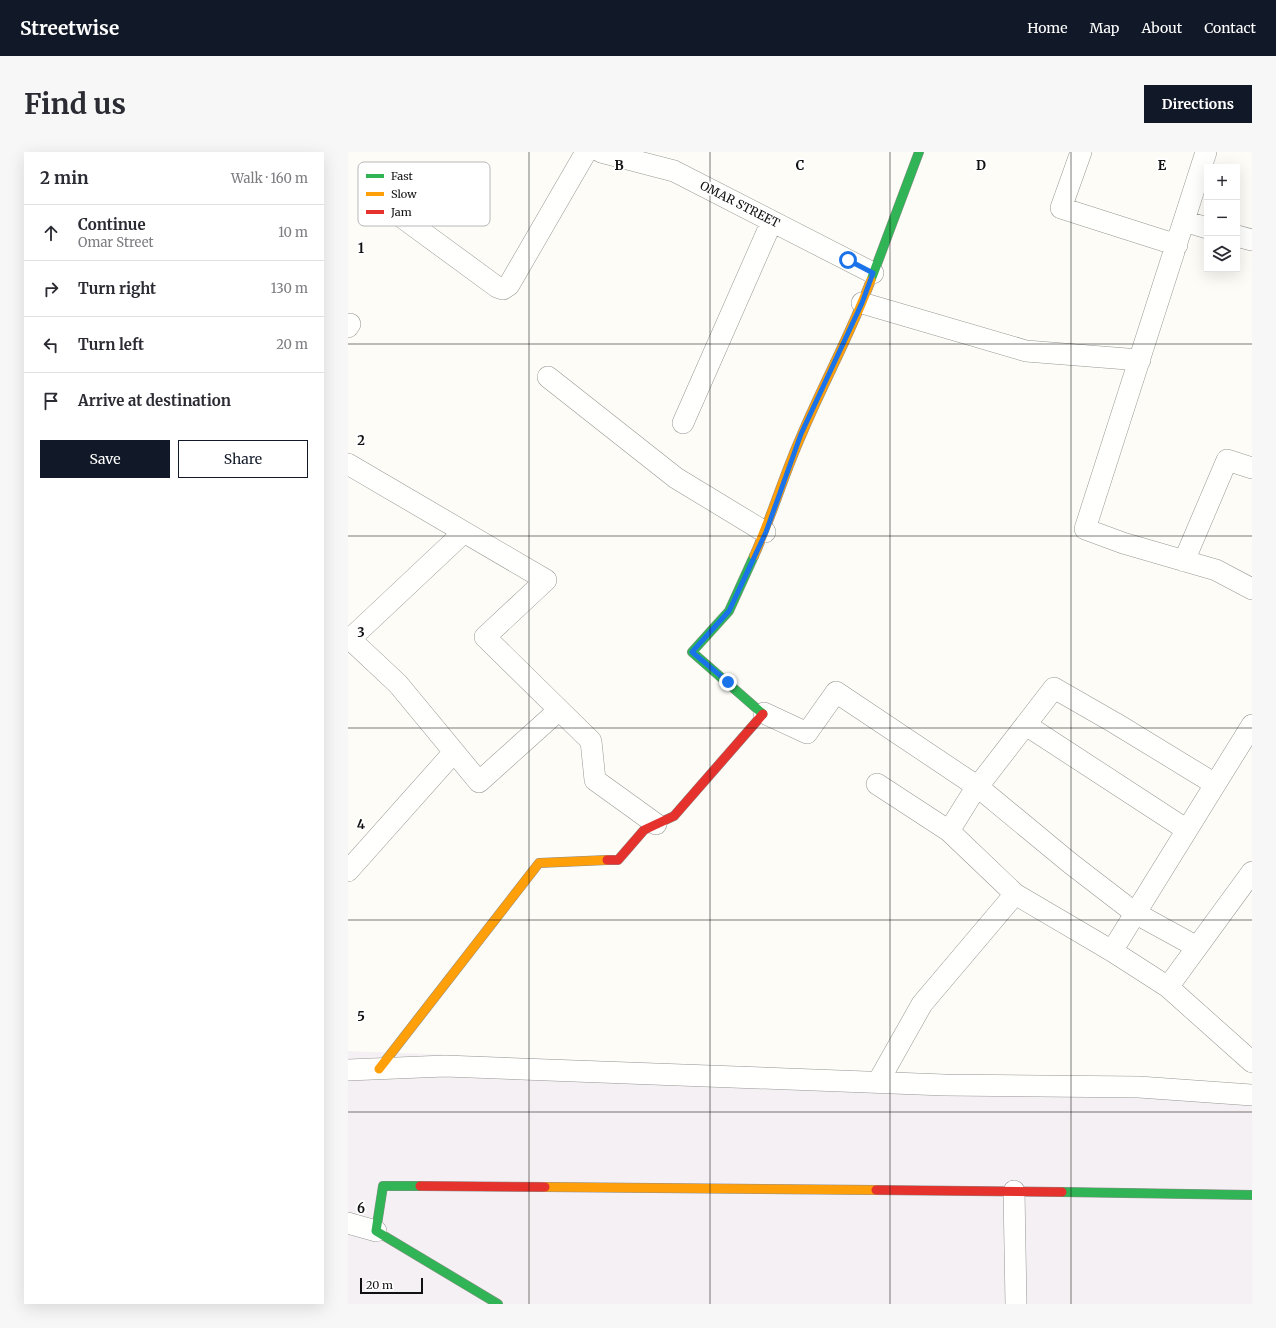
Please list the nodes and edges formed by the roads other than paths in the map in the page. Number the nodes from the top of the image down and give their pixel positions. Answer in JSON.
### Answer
{"nodes":[{"id":1,"x":586,"y":152,"type":"edge"},
{"id":2,"x":601,"y":152,"type":"edge"},
{"id":3,"x":919,"y":152,"type":"edge"},
{"id":4,"x":1081,"y":152,"type":"edge"},
{"id":5,"x":1206,"y":152,"type":"edge"},
{"id":6,"x":772,"y":221,"type":"junction"},
{"id":7,"x":1184,"y":221,"type":"junction"},
{"id":8,"x":414,"y":226,"type":"edge"},
{"id":9,"x":1204,"y":227,"type":"edge"},
{"id":10,"x":1240,"y":237,"type":"edge"},
{"id":11,"x":1252,"y":240,"type":"edge"},
{"id":12,"x":1177,"y":244,"type":"junction"},
{"id":13,"x":873,"y":273,"type":"junction"},
{"id":14,"x":862,"y":303,"type":"junction"},
{"id":15,"x":1140,"y":360,"type":"junction"},
{"id":16,"x":548,"y":377,"type":"dead end"},
{"id":17,"x":683,"y":423,"type":"dead end"},
{"id":18,"x":348,"y":464,"type":"edge"},
{"id":19,"x":1252,"y":468,"type":"edge"},
{"id":20,"x":464,"y":532,"type":"junction"},
{"id":21,"x":766,"y":532,"type":"junction"},
{"id":22,"x":1184,"y":561,"type":"junction"},
{"id":23,"x":1252,"y":589,"type":"edge"},
{"id":24,"x":349,"y":640,"type":"edge"},
{"id":25,"x":559,"y":710,"type":"junction"},
{"id":26,"x":764,"y":713,"type":"junction"},
{"id":27,"x":1026,"y":725,"type":"junction"},
{"id":28,"x":1252,"y":725,"type":"edge"},
{"id":29,"x":1246,"y":751,"type":"edge"},
{"id":30,"x":454,"y":752,"type":"junction"},
{"id":31,"x":877,"y":784,"type":"dead end"},
{"id":32,"x":1215,"y":784,"type":"junction"},
{"id":33,"x":978,"y":787,"type":"junction"},
{"id":34,"x":656,"y":824,"type":"junction"},
{"id":35,"x":1187,"y":830,"type":"junction"},
{"id":36,"x":949,"y":831,"type":"junction"},
{"id":37,"x":348,"y":871,"type":"edge"},
{"id":38,"x":1252,"y":872,"type":"edge"},
{"id":39,"x":1014,"y":894,"type":"junction"},
{"id":40,"x":1135,"y":913,"type":"junction"},
{"id":41,"x":1197,"y":947,"type":"junction"},
{"id":42,"x":1112,"y":951,"type":"junction"},
{"id":43,"x":1168,"y":987,"type":"junction"},
{"id":44,"x":1252,"y":1062,"type":"edge"},
{"id":45,"x":379,"y":1069,"type":"junction"},
{"id":46,"x":348,"y":1070,"type":"edge"},
{"id":47,"x":878,"y":1082,"type":"junction"},
{"id":48,"x":1249,"y":1090,"type":"edge"},
{"id":49,"x":1014,"y":1191,"type":"junction"},
{"id":50,"x":1252,"y":1195,"type":"edge"},
{"id":51,"x":348,"y":1223,"type":"edge"},
{"id":52,"x":376,"y":1231,"type":"junction"},
{"id":53,"x":498,"y":1304,"type":"edge"},
{"id":54,"x":1016,"y":1304,"type":"edge"}],
"edges":[{"from":1,"to":8,"type":"street"},
{"from":2,"to":6,"type":"street","name":"OMAR STREET"},
{"from":3,"to":13,"type":"street"},
{"from":4,"to":12,"type":"street"},
{"from":5,"to":7,"type":"street"},
{"from":6,"to":13,"type":"street","name":"OMAR STREET"},
{"from":6,"to":17,"type":"street"},
{"from":7,"to":9,"type":"street"},
{"from":7,"to":12,"type":"street"},
{"from":10,"to":11,"type":"street"},
{"from":12,"to":15,"type":"street"},
{"from":13,"to":14,"type":"street"},
{"from":14,"to":15,"type":"street"},
{"from":14,"to":21,"type":"street"},
{"from":15,"to":22,"type":"street"},
{"from":16,"to":21,"type":"street"},
{"from":18,"to":20,"type":"street"},
{"from":19,"to":22,"type":"street"},
{"from":20,"to":24,"type":"street"},
{"from":20,"to":25,"type":"street"},
{"from":21,"to":26,"type":"street"},
{"from":22,"to":23,"type":"street"},
{"from":24,"to":30,"type":"street"},
{"from":25,"to":30,"type":"street"},
{"from":25,"to":34,"type":"street"},
{"from":26,"to":33,"type":"street"},
{"from":26,"to":34,"type":"street"},
{"from":27,"to":32,"type":"street"},
{"from":27,"to":33,"type":"street"},
{"from":27,"to":35,"type":"street"},
{"from":28,"to":29,"type":"street"},
{"from":29,"to":32,"type":"street"},
{"from":30,"to":37,"type":"street"},
{"from":31,"to":36,"type":"street"},
{"from":32,"to":35,"type":"street"},
{"from":33,"to":36,"type":"street"},
{"from":33,"to":40,"type":"street"},
{"from":34,"to":45,"type":"street"},
{"from":35,"to":40,"type":"street"},
{"from":36,"to":39,"type":"street"},
{"from":38,"to":41,"type":"street"},
{"from":39,"to":42,"type":"street"},
{"from":39,"to":47,"type":"street"},
{"from":40,"to":41,"type":"street"},
{"from":40,"to":42,"type":"street"},
{"from":41,"to":43,"type":"street"},
{"from":42,"to":43,"type":"street"},
{"from":43,"to":44,"type":"street"},
{"from":45,"to":46,"type":"street"},
{"from":45,"to":47,"type":"street"},
{"from":47,"to":48,"type":"street"},
{"from":49,"to":50,"type":"street"},
{"from":49,"to":52,"type":"street"},
{"from":49,"to":54,"type":"street"},
{"from":51,"to":52,"type":"street"},
{"from":52,"to":53,"type":"street"}]}
